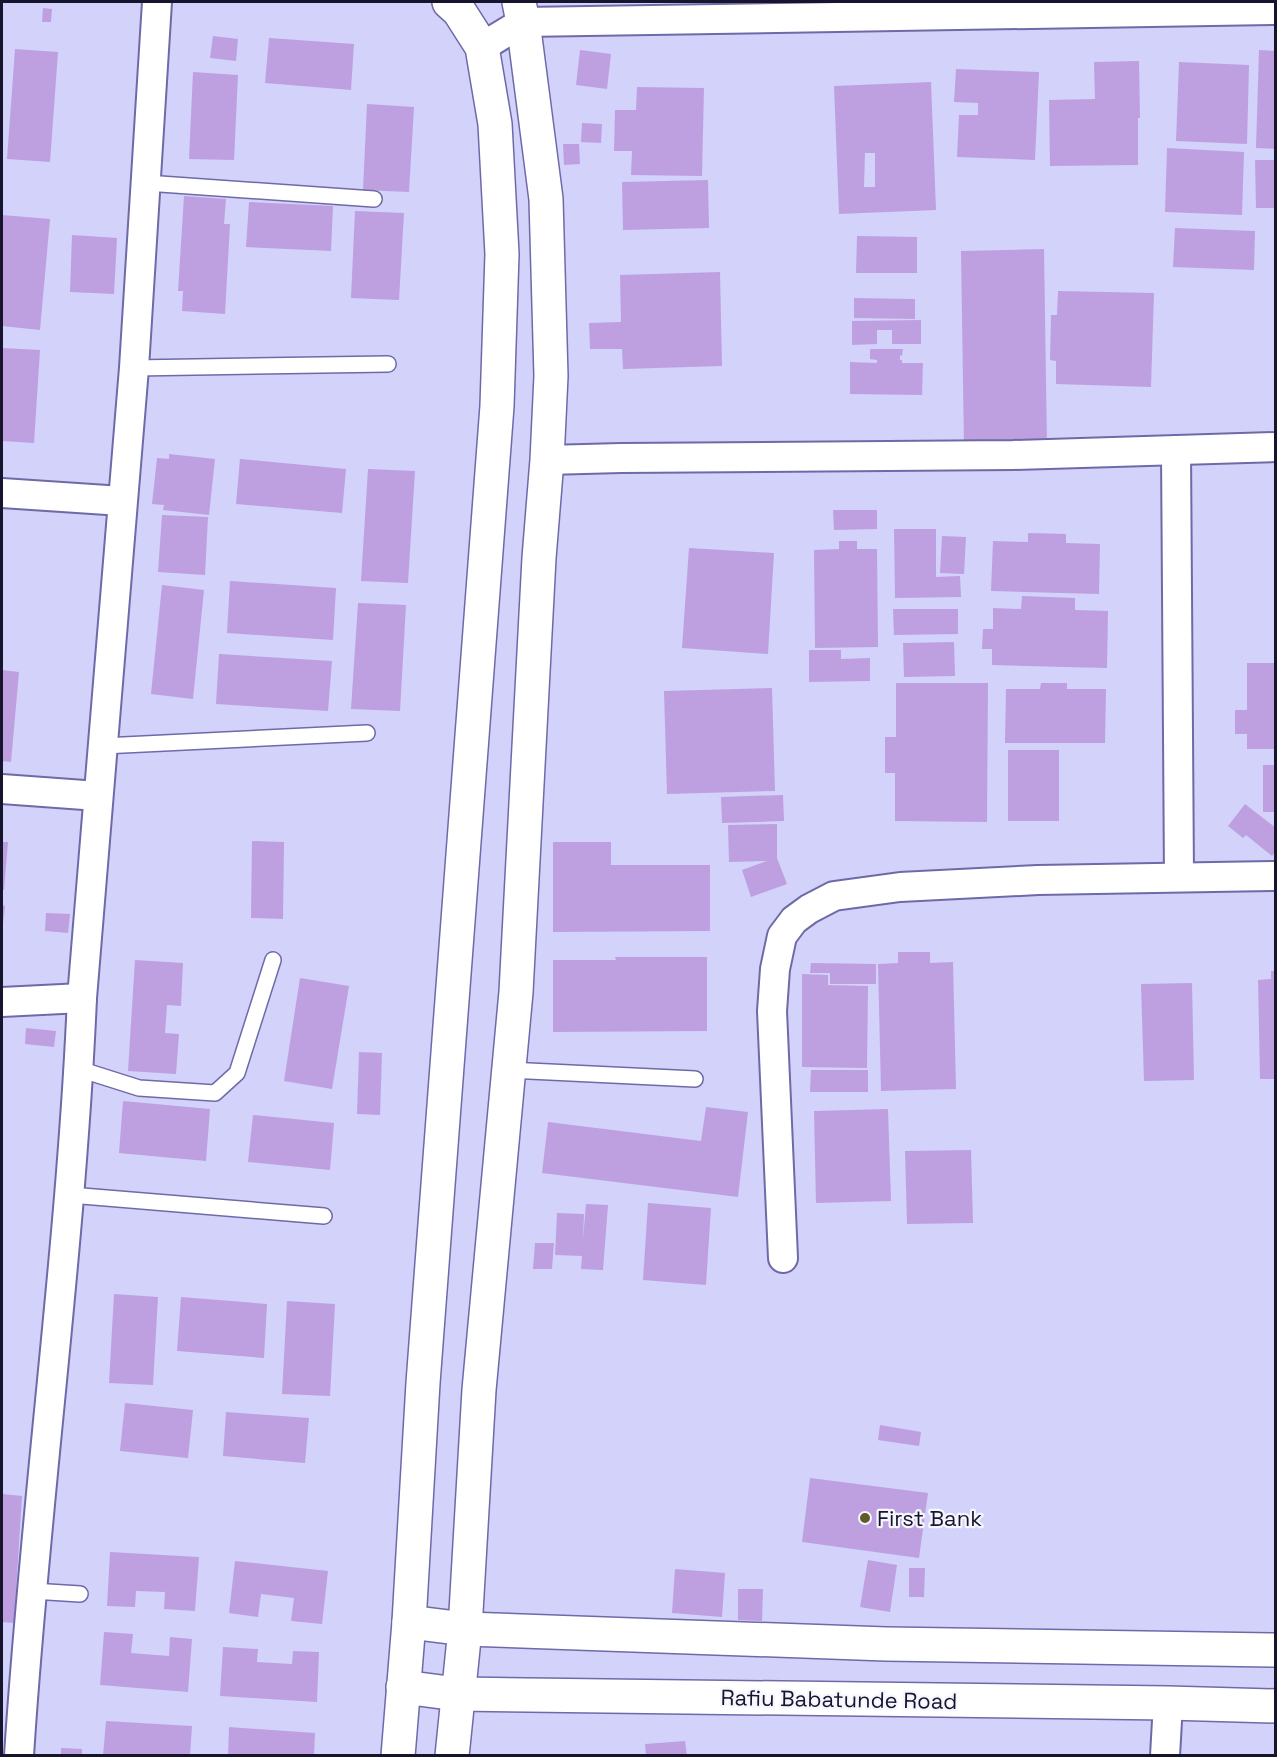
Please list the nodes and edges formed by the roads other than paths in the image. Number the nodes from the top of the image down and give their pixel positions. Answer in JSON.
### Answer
{"nodes":[{"id":1,"x":157,"y":2,"type":"edge"},
{"id":2,"x":457,"y":5,"type":"edge"},
{"id":3,"x":950,"y":8,"type":"edge"},
{"id":4,"x":1275,"y":10,"type":"edge"},
{"id":5,"x":521,"y":12,"type":"edge"},
{"id":6,"x":482,"y":47,"type":"junction"},
{"id":7,"x":146,"y":183,"type":"junction"},
{"id":8,"x":374,"y":199,"type":"dead end"},
{"id":9,"x":388,"y":364,"type":"dead end"},
{"id":10,"x":134,"y":368,"type":"junction"},
{"id":11,"x":1275,"y":447,"type":"edge"},
{"id":12,"x":1176,"y":450,"type":"junction"},
{"id":13,"x":548,"y":460,"type":"junction"},
{"id":14,"x":2,"y":493,"type":"edge"},
{"id":15,"x":122,"y":501,"type":"junction"},
{"id":16,"x":367,"y":733,"type":"dead end"},
{"id":17,"x":103,"y":746,"type":"junction"},
{"id":18,"x":2,"y":789,"type":"edge"},
{"id":19,"x":98,"y":796,"type":"junction"},
{"id":20,"x":1275,"y":876,"type":"edge"},
{"id":21,"x":1179,"y":877,"type":"junction"},
{"id":22,"x":273,"y":960,"type":"dead end"},
{"id":23,"x":82,"y":998,"type":"junction"},
{"id":24,"x":2,"y":1002,"type":"edge"},
{"id":25,"x":79,"y":1069,"type":"junction"},
{"id":26,"x":508,"y":1070,"type":"junction"},
{"id":27,"x":695,"y":1079,"type":"dead end"},
{"id":28,"x":70,"y":1195,"type":"junction"},
{"id":29,"x":324,"y":1216,"type":"dead end"},
{"id":30,"x":783,"y":1258,"type":"dead end"},
{"id":31,"x":32,"y":1591,"type":"junction"},
{"id":32,"x":81,"y":1594,"type":"dead end"},
{"id":33,"x":409,"y":1622,"type":"junction"},
{"id":34,"x":465,"y":1629,"type":"junction"},
{"id":35,"x":1275,"y":1650,"type":"edge"},
{"id":36,"x":13,"y":1672,"type":"edge"},
{"id":37,"x":403,"y":1687,"type":"junction"},
{"id":38,"x":457,"y":1694,"type":"junction"},
{"id":39,"x":1168,"y":1703,"type":"junction"},
{"id":40,"x":1275,"y":1706,"type":"edge"},
{"id":41,"x":20,"y":1755,"type":"edge"},
{"id":42,"x":398,"y":1755,"type":"edge"},
{"id":43,"x":452,"y":1755,"type":"edge"},
{"id":44,"x":1165,"y":1755,"type":"edge"}],
"edges":[{"from":1,"to":7,"type":"street"},
{"from":2,"to":6,"type":"street"},
{"from":3,"to":4,"type":"street"},
{"from":3,"to":5,"type":"street"},
{"from":5,"to":6,"type":"street"},
{"from":5,"to":13,"type":"street"},
{"from":6,"to":33,"type":"street"},
{"from":7,"to":8,"type":"lane"},
{"from":7,"to":10,"type":"street"},
{"from":9,"to":10,"type":"lane"},
{"from":10,"to":15,"type":"street"},
{"from":11,"to":12,"type":"street"},
{"from":12,"to":13,"type":"street"},
{"from":12,"to":21,"type":"street"},
{"from":13,"to":26,"type":"street"},
{"from":14,"to":15,"type":"street"},
{"from":15,"to":17,"type":"street"},
{"from":16,"to":17,"type":"lane"},
{"from":17,"to":19,"type":"street"},
{"from":18,"to":19,"type":"street"},
{"from":19,"to":23,"type":"street"},
{"from":20,"to":21,"type":"street"},
{"from":21,"to":30,"type":"street"},
{"from":22,"to":25,"type":"lane"},
{"from":23,"to":24,"type":"street"},
{"from":23,"to":25,"type":"street"},
{"from":25,"to":28,"type":"street"},
{"from":26,"to":27,"type":"lane"},
{"from":26,"to":34,"type":"street"},
{"from":28,"to":29,"type":"lane"},
{"from":28,"to":31,"type":"street"},
{"from":31,"to":32,"type":"lane"},
{"from":31,"to":36,"type":"street"},
{"from":33,"to":34,"type":"street"},
{"from":33,"to":37,"type":"street"},
{"from":34,"to":35,"type":"street"},
{"from":34,"to":38,"type":"street"},
{"from":36,"to":41,"type":"street"},
{"from":37,"to":38,"type":"street","name":"Rafiu Babatunde Road"},
{"from":37,"to":42,"type":"street"},
{"from":38,"to":39,"type":"street","name":"Rafiu Babatunde Road"},
{"from":38,"to":43,"type":"street"},
{"from":39,"to":40,"type":"street","name":"Rafiu Babatunde Road"},
{"from":39,"to":44,"type":"street"}]}
